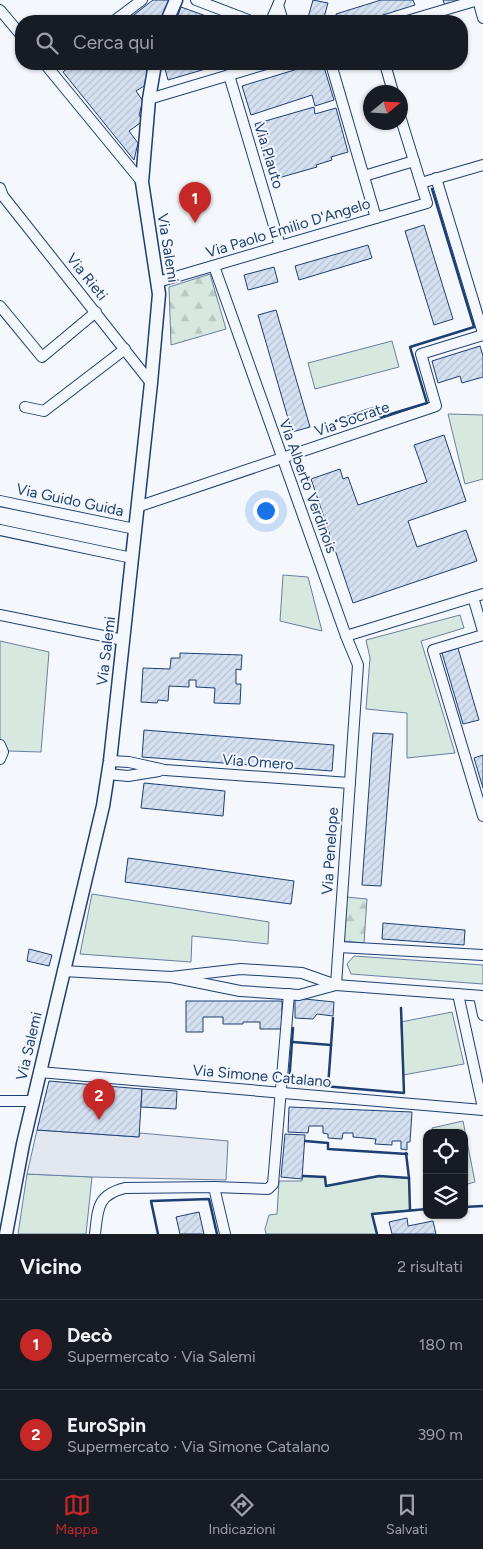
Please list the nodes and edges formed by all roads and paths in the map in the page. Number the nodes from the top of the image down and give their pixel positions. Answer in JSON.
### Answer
{"nodes":[{"id":1,"x":142,"y":0,"type":"edge"},
{"id":2,"x":176,"y":0,"type":"edge"},
{"id":3,"x":196,"y":0,"type":"edge"},
{"id":4,"x":478,"y":0,"type":"edge"},
{"id":5,"x":279,"y":2,"type":"edge"},
{"id":6,"x":0,"y":10,"type":"edge"},
{"id":7,"x":122,"y":15,"type":"edge"},
{"id":8,"x":170,"y":15,"type":"edge"},
{"id":9,"x":235,"y":15,"type":"edge"},
{"id":10,"x":274,"y":15,"type":"edge"},
{"id":11,"x":282,"y":15,"type":"edge"},
{"id":12,"x":427,"y":15,"type":"edge"},
{"id":13,"x":483,"y":18,"type":"edge"},
{"id":14,"x":15,"y":28,"type":"edge"},
{"id":15,"x":50,"y":70,"type":"edge"},
{"id":16,"x":154,"y":70,"type":"edge"},
{"id":17,"x":246,"y":70,"type":"edge"},
{"id":18,"x":333,"y":70,"type":"edge"},
{"id":19,"x":387,"y":70,"type":"edge"},
{"id":20,"x":229,"y":75,"type":"junction"},
{"id":21,"x":391,"y":85,"type":"edge"},
{"id":22,"x":149,"y":99,"type":"junction"},
{"id":23,"x":404,"y":130,"type":"edge"},
{"id":24,"x":414,"y":161,"type":"junction"},
{"id":25,"x":483,"y":165,"type":"edge"},
{"id":26,"x":364,"y":176,"type":"junction"},
{"id":27,"x":436,"y":178,"type":"junction"},
{"id":28,"x":142,"y":182,"type":"junction"},
{"id":29,"x":421,"y":183,"type":"junction"},
{"id":30,"x":0,"y":188,"type":"edge"},
{"id":31,"x":376,"y":218,"type":"junction"},
{"id":32,"x":280,"y":246,"type":"junction"},
{"id":33,"x":214,"y":266,"type":"junction"},
{"id":34,"x":158,"y":282,"type":"junction"},
{"id":35,"x":0,"y":306,"type":"edge"},
{"id":36,"x":96,"y":312,"type":"junction"},
{"id":37,"x":483,"y":334,"type":"edge"},
{"id":38,"x":125,"y":349,"type":"junction"},
{"id":39,"x":151,"y":383,"type":"junction"},
{"id":40,"x":25,"y":408,"type":"dead end"},
{"id":41,"x":283,"y":459,"type":"junction"},
{"id":42,"x":0,"y":501,"type":"edge"},
{"id":43,"x":137,"y":507,"type":"junction"},
{"id":44,"x":134,"y":529,"type":"junction"},
{"id":45,"x":0,"y":530,"type":"edge"},
{"id":46,"x":132,"y":558,"type":"junction"},
{"id":47,"x":478,"y":595,"type":"edge"},
{"id":48,"x":0,"y":615,"type":"edge"},
{"id":49,"x":483,"y":631,"type":"edge"},
{"id":50,"x":483,"y":635,"type":"edge"},
{"id":51,"x":346,"y":636,"type":"junction"},
{"id":52,"x":123,"y":640,"type":"junction"},
{"id":53,"x":355,"y":719,"type":"joint"},
{"id":54,"x":0,"y":745,"type":"edge"},
{"id":55,"x":0,"y":759,"type":"edge"},
{"id":56,"x":110,"y":761,"type":"junction"},
{"id":57,"x":164,"y":770,"type":"junction"},
{"id":58,"x":108,"y":774,"type":"junction"},
{"id":59,"x":350,"y":783,"type":"junction"},
{"id":60,"x":483,"y":816,"type":"edge"},
{"id":61,"x":338,"y":947,"type":"junction"},
{"id":62,"x":483,"y":955,"type":"edge"},
{"id":63,"x":63,"y":971,"type":"junction"},
{"id":64,"x":171,"y":977,"type":"junction"},
{"id":65,"x":336,"y":985,"type":"junction"},
{"id":66,"x":289,"y":994,"type":"junction"},
{"id":67,"x":458,"y":994,"type":"junction"},
{"id":68,"x":481,"y":996,"type":"edge"},
{"id":69,"x":483,"y":1014,"type":"edge"},
{"id":70,"x":39,"y":1072,"type":"junction"},
{"id":71,"x":281,"y":1092,"type":"junction"},
{"id":72,"x":0,"y":1101,"type":"edge"},
{"id":73,"x":33,"y":1101,"type":"junction"},
{"id":74,"x":483,"y":1109,"type":"edge"},
{"id":75,"x":214,"y":1188,"type":"junction"},
{"id":76,"x":9,"y":1211,"type":"junction"},
{"id":77,"x":0,"y":1234,"type":"edge"},
{"id":78,"x":6,"y":1234,"type":"edge"},
{"id":79,"x":95,"y":1234,"type":"edge"},
{"id":80,"x":226,"y":1234,"type":"edge"}],
"edges":[{"from":1,"to":7,"type":"street"},
{"from":2,"to":8,"type":"street"},
{"from":3,"to":9,"type":"street"},
{"from":4,"to":12,"type":"street"},
{"from":4,"to":13,"type":"street"},
{"from":5,"to":10,"type":"street"},
{"from":5,"to":11,"type":"street"},
{"from":6,"to":14,"type":"street"},
{"from":15,"to":28,"type":"street"},
{"from":16,"to":22,"type":"street","name":"Via Salemi"},
{"from":17,"to":20,"type":"street"},
{"from":18,"to":26,"type":"street"},
{"from":19,"to":21,"type":"street"},
{"from":20,"to":22,"type":"street"},
{"from":20,"to":32,"type":"street","name":"Via Plauto"},
{"from":22,"to":28,"type":"street","name":"Via Salemi"},
{"from":23,"to":24,"type":"street"},
{"from":24,"to":26,"type":"street"},
{"from":24,"to":29,"type":"street"},
{"from":25,"to":27,"type":"street"},
{"from":26,"to":31,"type":"street"},
{"from":27,"to":29,"type":"street"},
{"from":27,"to":37,"type":"street"},
{"from":28,"to":34,"type":"street","name":"Via Salemi"},
{"from":29,"to":31,"type":"street","name":"Via Paolo Emilio D'Angelo"},
{"from":30,"to":36,"type":"street","name":"Via Rieti"},
{"from":31,"to":32,"type":"street","name":"Via Paolo Emilio D'Angelo"},
{"from":32,"to":33,"type":"street","name":"Via Paolo Emilio D'Angelo"},
{"from":33,"to":34,"type":"street","name":"Via Paolo Emilio D'Angelo"},
{"from":33,"to":41,"type":"street","name":"Via Alberto Verdinois"},
{"from":34,"to":39,"type":"street","name":"Via Salemi"},
{"from":35,"to":36,"type":"street"},
{"from":36,"to":38,"type":"street","name":"Via Rieti"},
{"from":37,"to":41,"type":"street","name":"Via Socrate"},
{"from":38,"to":39,"type":"street","name":"Via Rieti"},
{"from":38,"to":40,"type":"street"},
{"from":39,"to":43,"type":"street","name":"Via Salemi"},
{"from":41,"to":43,"type":"street","name":"Via Socrate"},
{"from":41,"to":51,"type":"street","name":"Via Alberto Verdinois"},
{"from":42,"to":44,"type":"street","name":"Via Guido Guida"},
{"from":43,"to":44,"type":"street","name":"Via Salemi"},
{"from":44,"to":46,"type":"street","name":"Via Salemi"},
{"from":45,"to":46,"type":"street"},
{"from":46,"to":52,"type":"street","name":"Via Salemi"},
{"from":47,"to":49,"type":"street"},
{"from":47,"to":51,"type":"street"},
{"from":48,"to":52,"type":"street"},
{"from":50,"to":60,"type":"street"},
{"from":51,"to":53,"type":"street","name":"Via Alberto Verdinois"},
{"from":52,"to":56,"type":"street","name":"Via Salemi"},
{"from":53,"to":59,"type":"street","name":"Via Penelope"},
{"from":54,"to":55,"type":"street"},
{"from":56,"to":57,"type":"street"},
{"from":56,"to":58,"type":"street","name":"Via Salemi"},
{"from":57,"to":58,"type":"street"},
{"from":57,"to":59,"type":"street","name":"Via Omero"},
{"from":58,"to":63,"type":"street","name":"Via Salemi"},
{"from":59,"to":61,"type":"street","name":"Via Penelope"},
{"from":61,"to":62,"type":"street"},
{"from":61,"to":65,"type":"street","name":"Via Penelope"},
{"from":63,"to":64,"type":"street"},
{"from":63,"to":70,"type":"street","name":"Via Salemi"},
{"from":64,"to":65,"type":"street"},
{"from":64,"to":66,"type":"street"},
{"from":65,"to":66,"type":"street"},
{"from":65,"to":67,"type":"street"},
{"from":66,"to":71,"type":"street"},
{"from":67,"to":68,"type":"street"},
{"from":67,"to":74,"type":"street"},
{"from":68,"to":69,"type":"street"},
{"from":70,"to":71,"type":"street","name":"Via Simone Catalano"},
{"from":70,"to":73,"type":"street","name":"Via Salemi"},
{"from":71,"to":74,"type":"street","name":"Via Simone Catalano"},
{"from":71,"to":75,"type":"street"},
{"from":72,"to":73,"type":"street"},
{"from":73,"to":76,"type":"street","name":"Via Salemi"},
{"from":75,"to":79,"type":"street"},
{"from":75,"to":80,"type":"street"},
{"from":76,"to":77,"type":"street"},
{"from":76,"to":78,"type":"street","name":"Via Salemi"}]}
